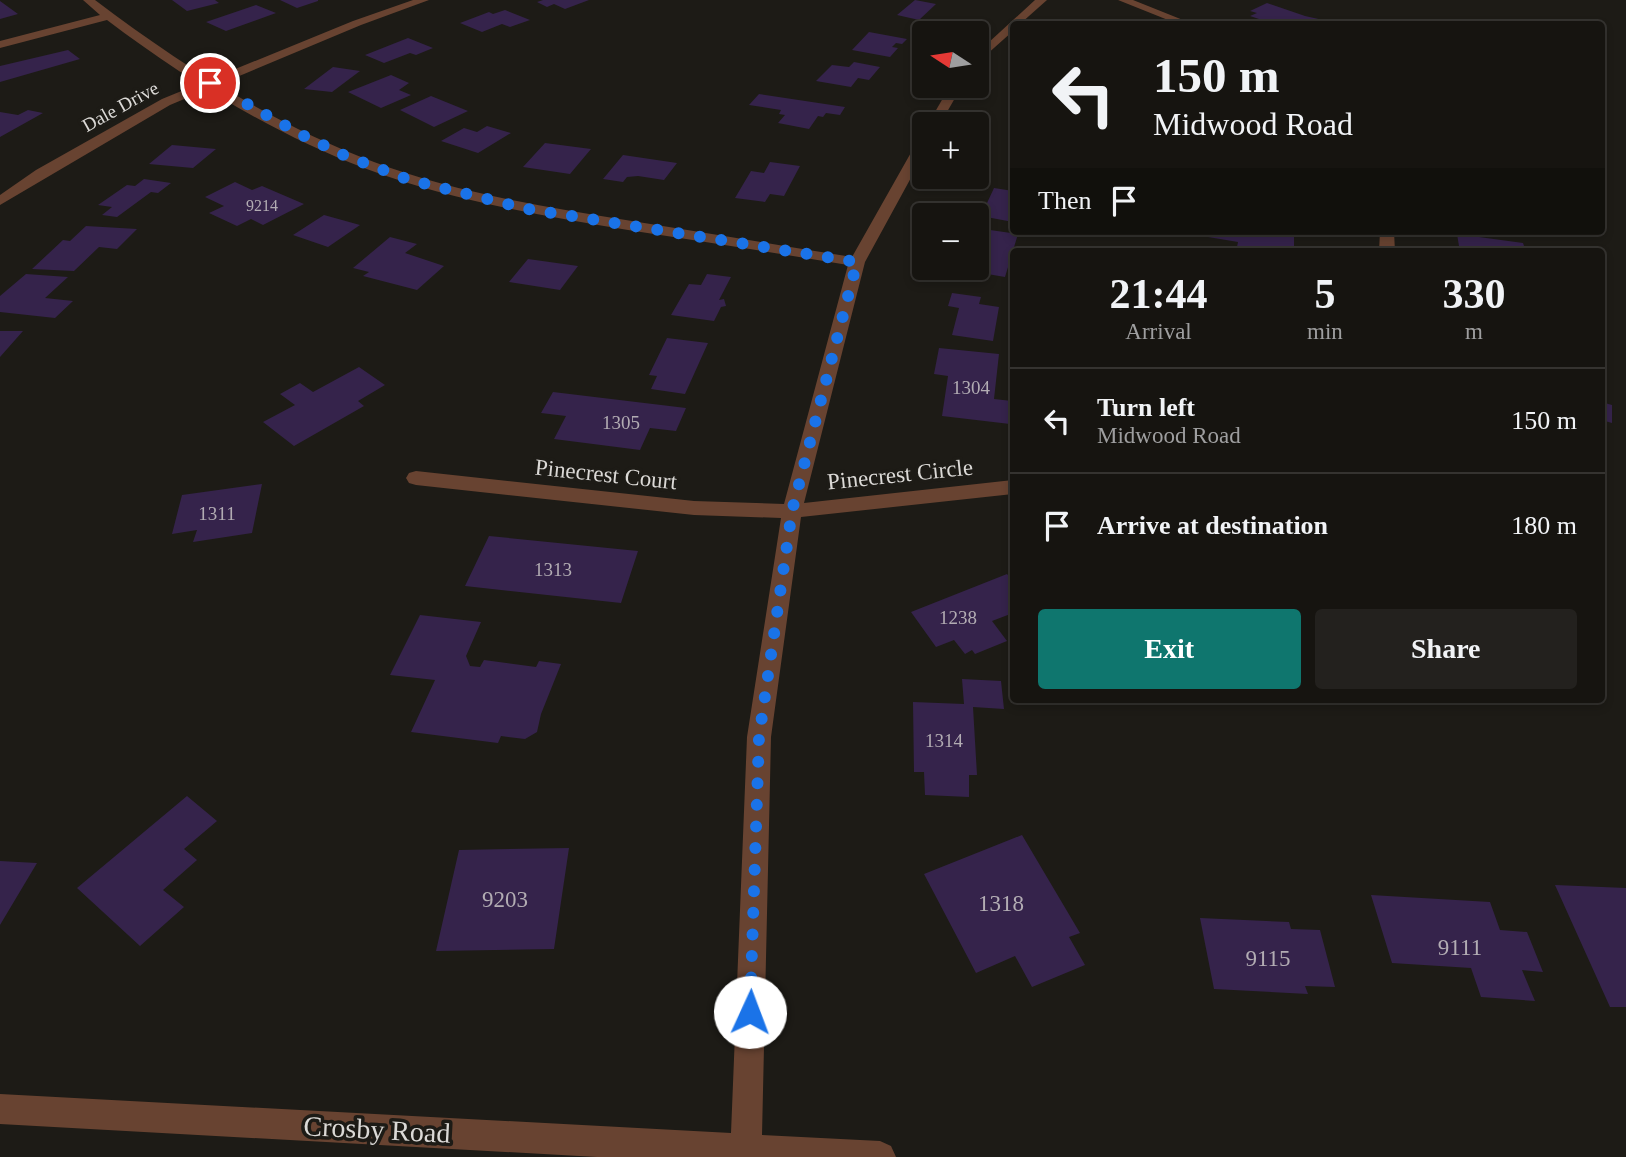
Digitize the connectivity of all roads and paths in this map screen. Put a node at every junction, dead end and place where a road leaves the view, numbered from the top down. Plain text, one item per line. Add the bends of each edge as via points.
1 (88, 0) edge
2 (424, 0) edge
3 (1042, 0) edge
4 (1123, 0) edge
5 (108, 16) junction
6 (1018, 21) edge
7 (1179, 21) edge
8 (1010, 29) edge
9 (0, 45) edge
10 (989, 49) edge
11 (210, 83) junction
12 (912, 163) edge
13 (0, 201) edge
14 (857, 262) junction
15 (416, 478) dead end
16 (1010, 487) edge
17 (792, 511) junction
18 (0, 1109) edge
19 (746, 1153) edge
20 (880, 1157) edge

1 - 5 street
2 - 11 street, Dale Drive
3 - 6 street
4 - 7 street
5 - 9 street
5 - 11 street
8 - 10 street
11 - 13 street, Dale Drive via 116,129
11 - 14 street via 312,140 410,180 528,209
12 - 14 street
14 - 17 street
15 - 17 street, Pinecrest Court via 694,508
16 - 17 street, Pinecrest Circle
17 - 19 street via 759,737
18 - 19 street, Crosby Road
19 - 20 street, Crosby Road

